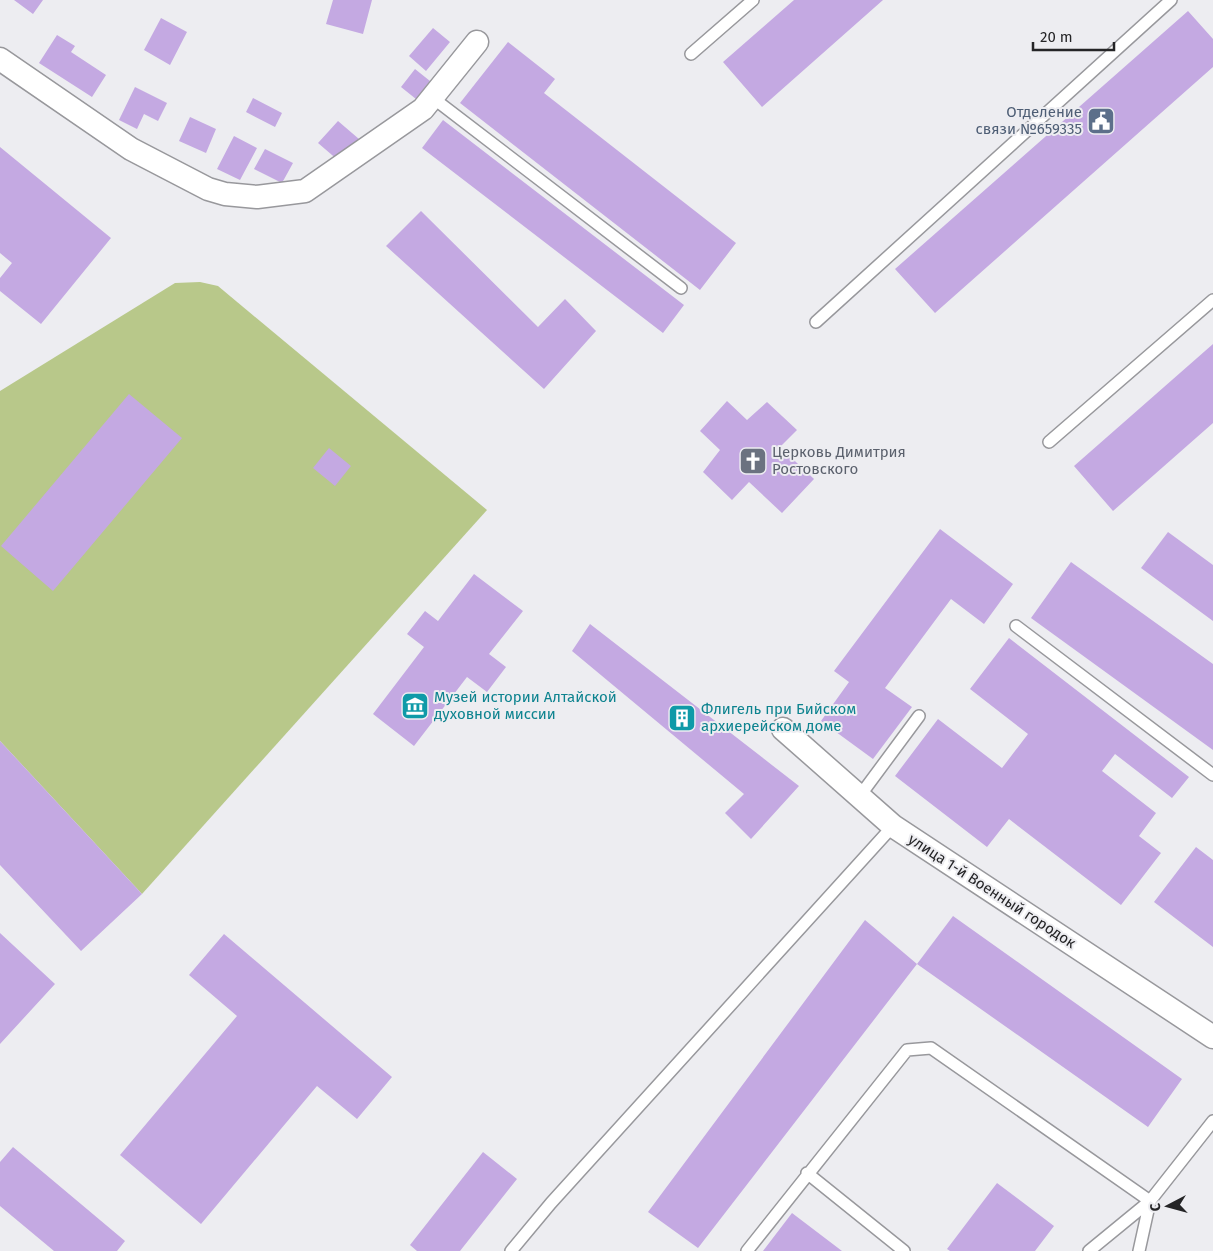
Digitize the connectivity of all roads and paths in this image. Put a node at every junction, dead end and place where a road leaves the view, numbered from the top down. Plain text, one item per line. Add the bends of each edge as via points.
1 (753, 0) edge
2 (1171, 0) edge
3 (477, 42) dead end
4 (691, 54) dead end
5 (0, 60) edge
6 (432, 98) junction
7 (681, 288) dead end
8 (1213, 300) edge
9 (816, 322) dead end
10 (1049, 442) dead end
11 (1016, 626) dead end
12 (919, 716) dead end
13 (783, 729) dead end
14 (1213, 775) edge
15 (859, 797) junction
16 (893, 826) junction
17 (1212, 1033) edge
18 (1213, 1121) edge
19 (808, 1173) junction
20 (1150, 1201) junction
21 (510, 1251) edge
22 (747, 1251) edge
23 (904, 1251) edge
24 (1089, 1251) edge
25 (1139, 1251) edge

1 - 4 lane
2 - 9 lane
3 - 6 street
5 - 6 street via 131,149 208,189 257,197 305,191 423,109
6 - 7 lane
8 - 10 lane
11 - 14 lane
12 - 15 lane
13 - 15 street, улица 1-й Военный городок
15 - 16 street, улица 1-й Военный городок
16 - 17 street, улица 1-й Военный городок
16 - 21 lane
18 - 20 lane
19 - 20 lane via 907,1050 932,1048
19 - 22 lane
19 - 23 lane
20 - 24 lane
20 - 25 lane

